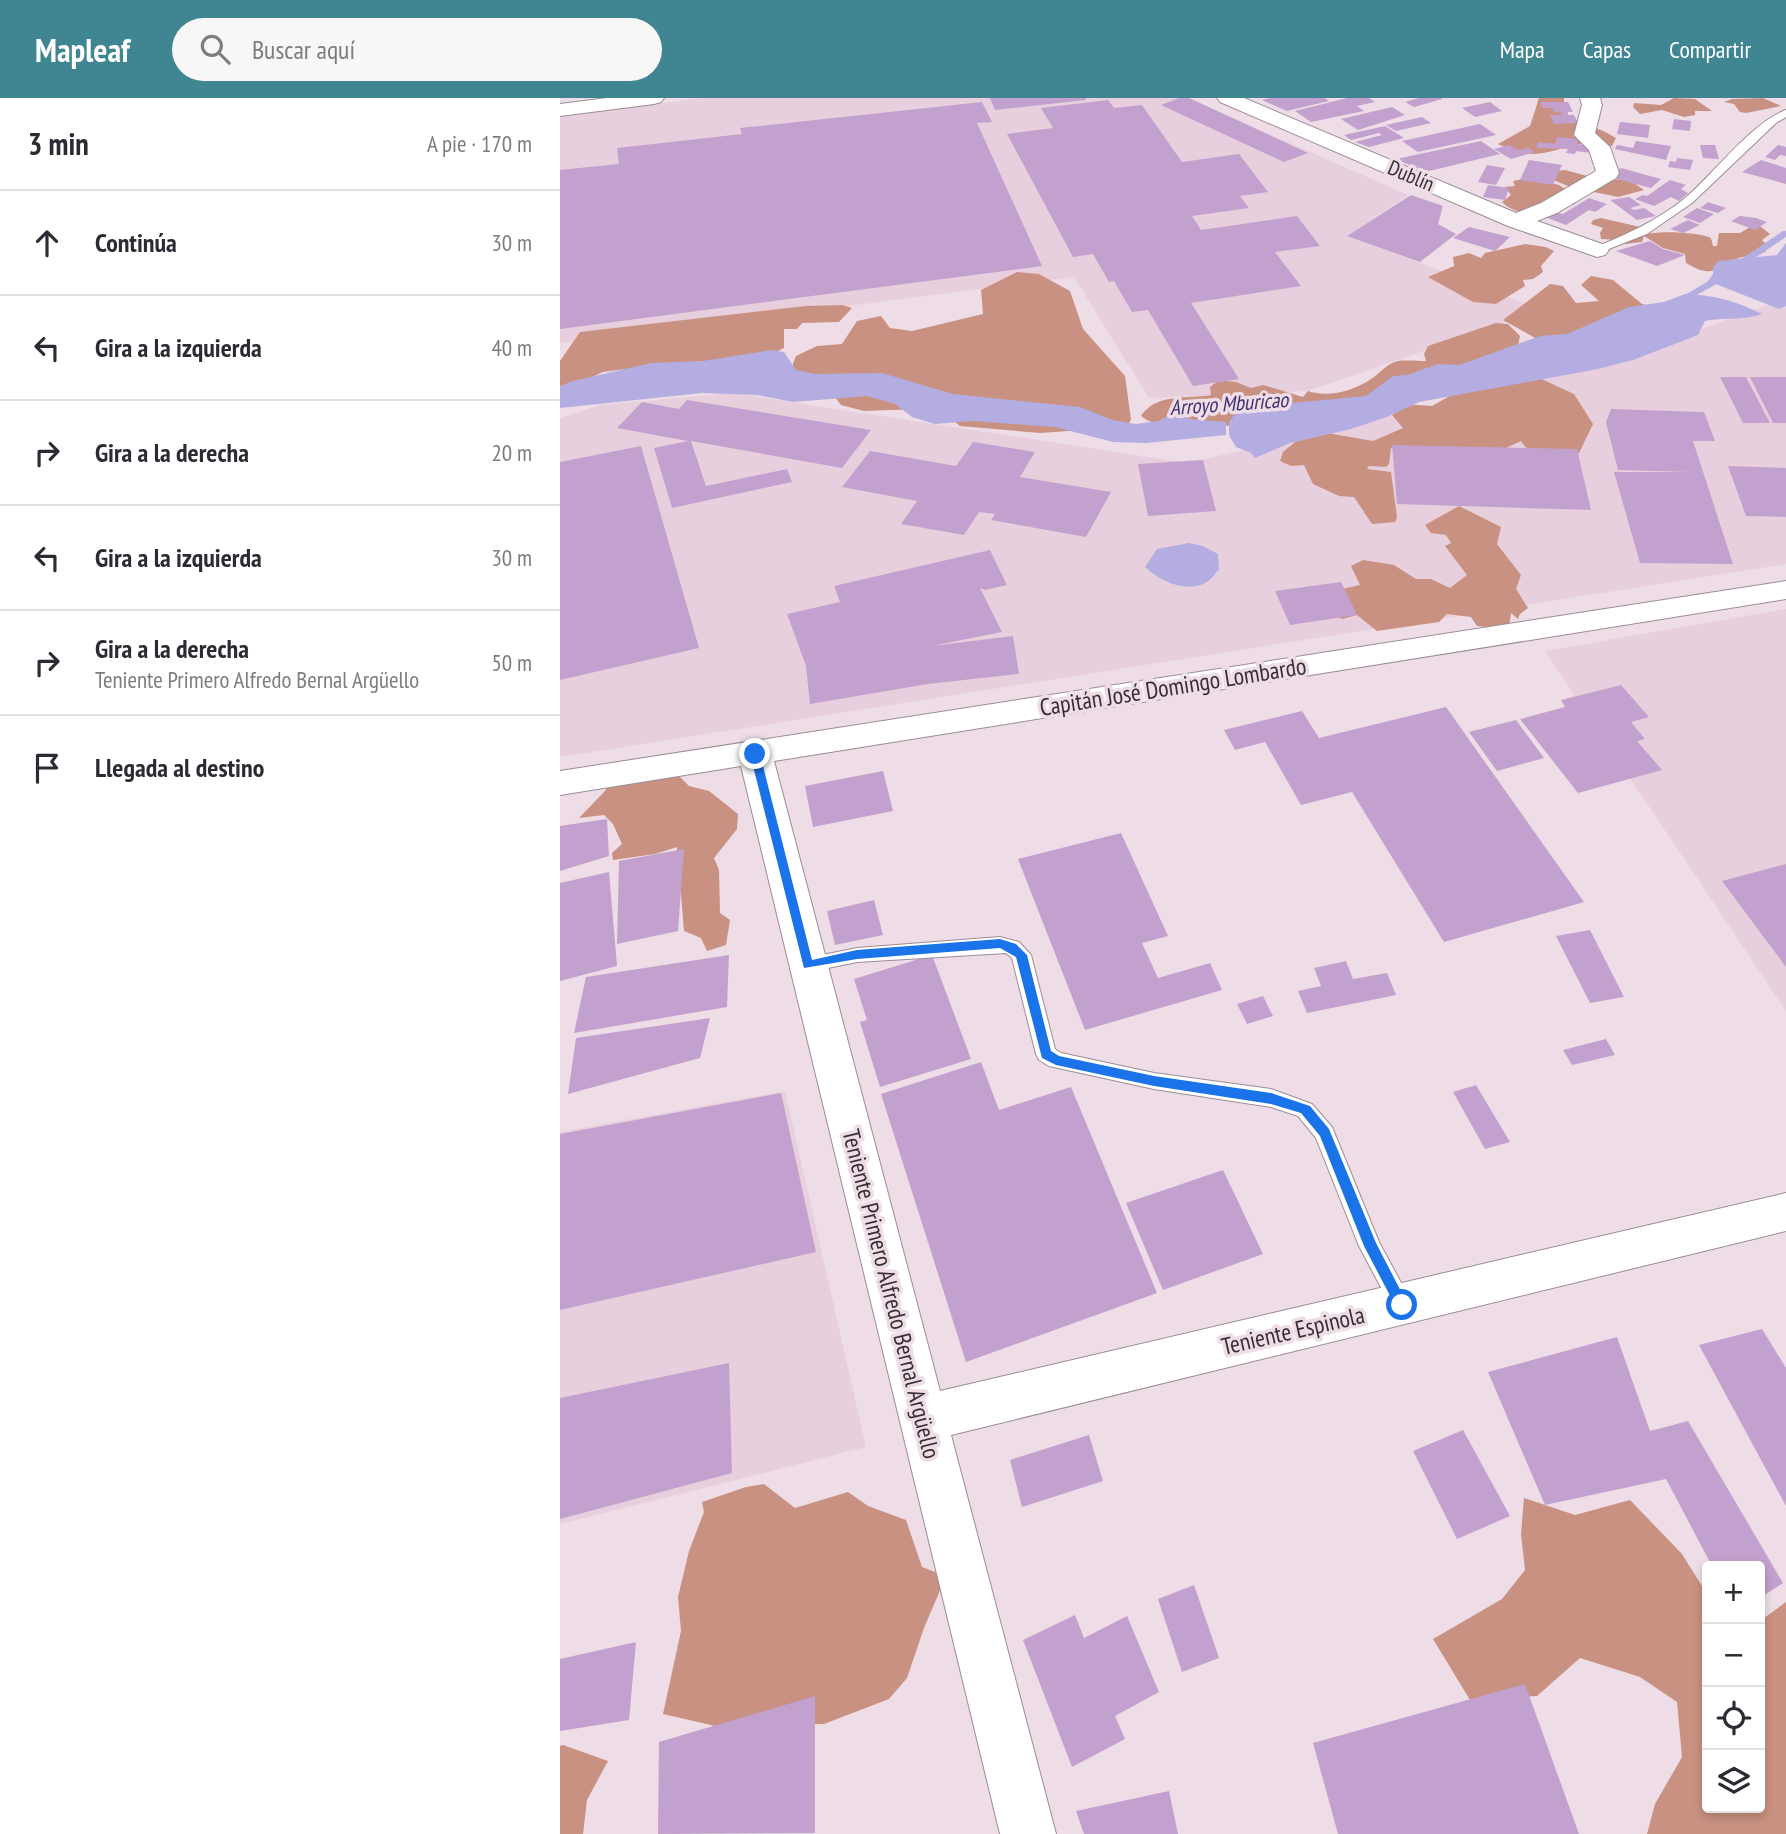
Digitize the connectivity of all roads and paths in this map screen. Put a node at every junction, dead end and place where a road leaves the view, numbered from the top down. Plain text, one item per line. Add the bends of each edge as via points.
1 (654, 98) edge
2 (1227, 98) edge
3 (1590, 98) edge
4 (560, 110) edge
5 (1786, 113) edge
6 (1516, 221) junction
7 (1597, 250) joint
8 (1786, 590) edge
9 (755, 754) junction
10 (560, 783) edge
11 (808, 965) junction
12 (1786, 1212) edge
13 (1402, 1305) junction
14 (922, 1419) junction
15 (1028, 1834) edge

1 - 4 street
2 - 6 street, Dublín
3 - 6 street via 1584,135 1599,147 1608,173 1549,208
5 - 7 lane via 1688,201 1643,232
6 - 7 street, Dublín
8 - 9 street, Capitán José Domingo Lombardo
9 - 10 street, Capitán José Domingo Lombardo
9 - 11 street, Teniente Primero Alfredo Bernal Argüello
11 - 13 lane via 857,955 1000,944 1012,947 1021,955 1046,1054 1056,1060 1154,1081 1271,1098 1305,1110 1325,1133 1370,1246
11 - 14 street, Teniente Primero Alfredo Bernal Argüello
12 - 13 street, Teniente Espinola
13 - 14 street, Teniente Espinola
14 - 15 street, Teniente Primero Alfredo Bernal Argüello

